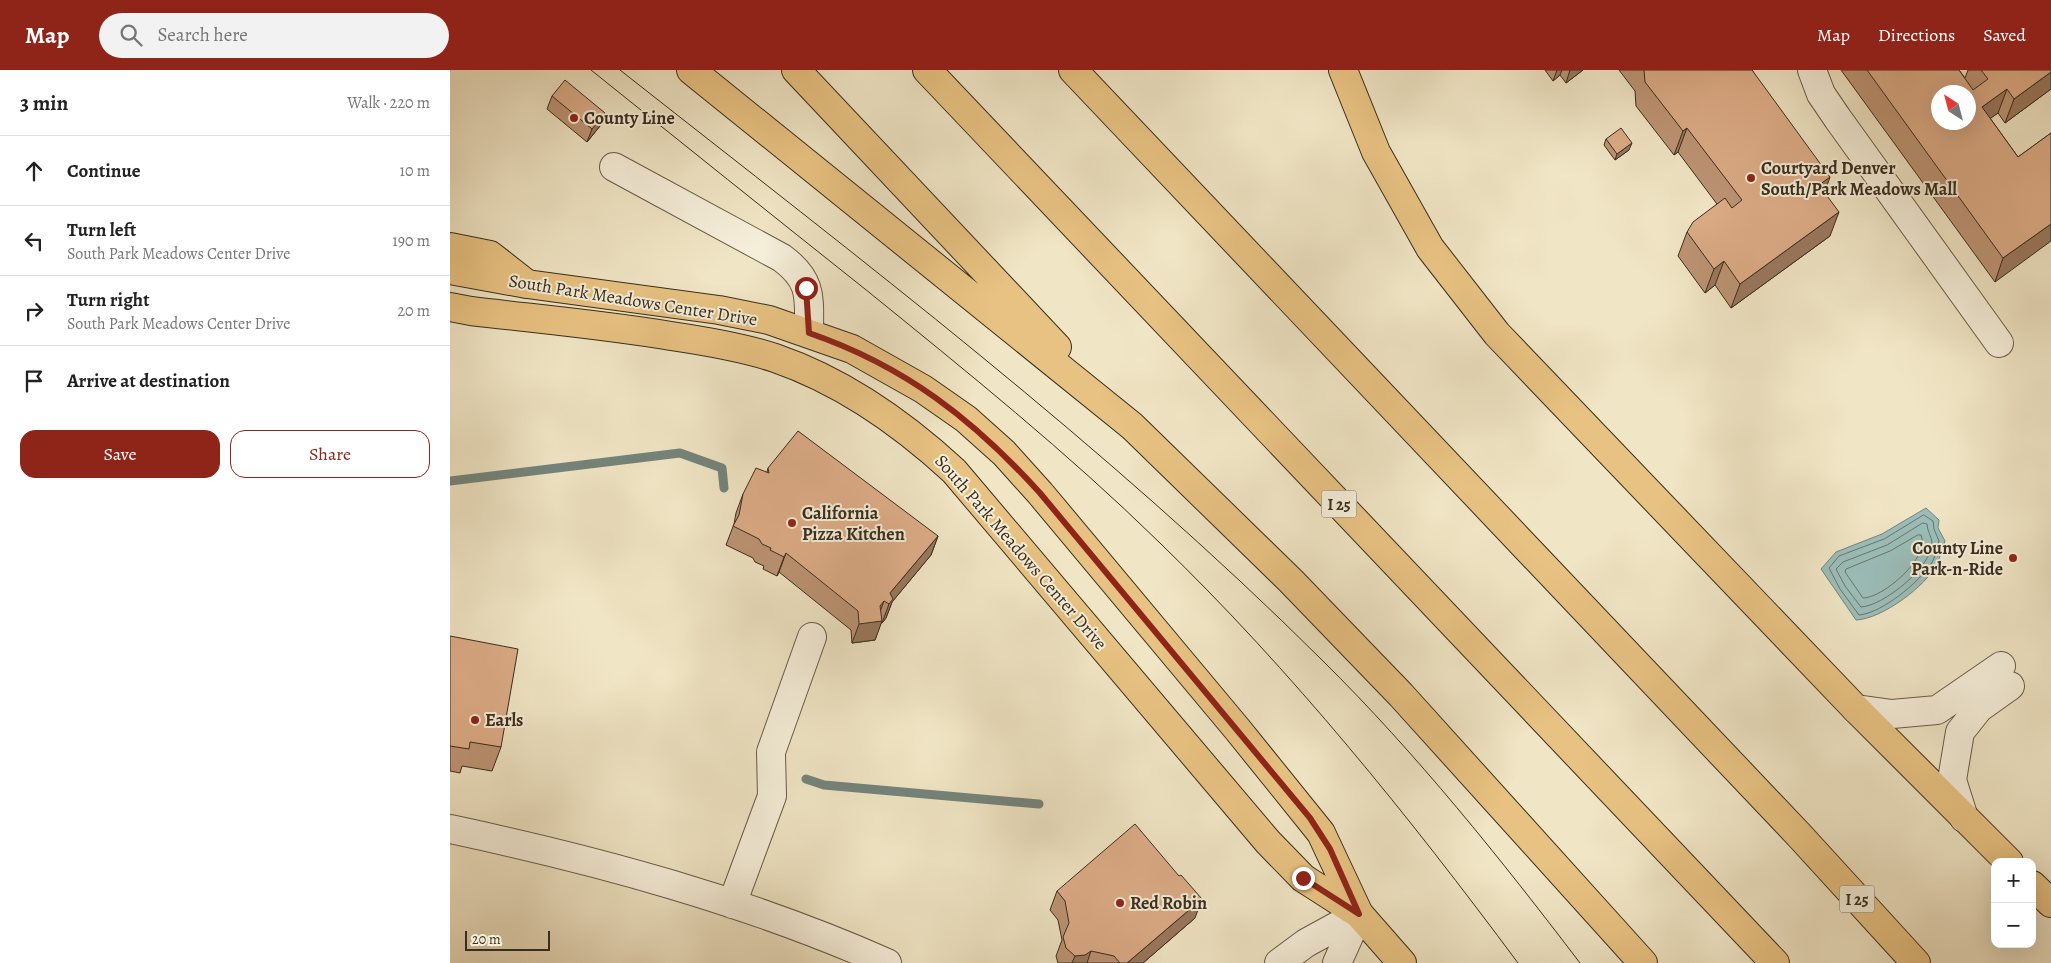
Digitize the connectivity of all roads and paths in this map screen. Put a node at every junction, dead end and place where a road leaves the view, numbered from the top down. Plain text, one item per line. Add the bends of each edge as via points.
1 (691, 70) edge
2 (796, 70) edge
3 (927, 70) edge
4 (1073, 70) edge
5 (1343, 70) edge
6 (1812, 70) edge
7 (614, 168) dead end
8 (450, 247) edge
9 (450, 270) edge
10 (527, 284) junction
11 (450, 307) edge
12 (809, 333) junction
13 (1999, 343) dead end
14 (1132, 426) junction
15 (812, 637) dead end
16 (1856, 709) junction
17 (1964, 818) junction
18 (450, 829) edge
19 (1799, 835) junction
20 (2005, 858) edge
21 (2036, 889) edge
22 (2051, 903) edge
23 (732, 904) junction
24 (1359, 914) junction
25 (1750, 938) junction
26 (887, 963) edge
27 (1279, 963) edge
28 (1338, 963) edge
29 (1402, 963) edge
30 (1643, 963) edge
31 (1766, 963) edge
32 (1775, 963) edge
33 (1916, 963) edge
34 (1933, 963) edge

1 - 14 main road
2 - 14 main road
3 - 25 main road, I 25
4 - 19 main road, I 25
5 - 16 main road via 1376,152 1430,248 1497,334
6 - 13 street via 1821,94 1838,119
7 - 12 street via 795,268 806,288
8 - 10 main road via 490,256
9 - 10 main road, South Park Meadows Center Drive
10 - 12 main road, South Park Meadows Center Drive via 718,310 769,320
11 - 24 main road, South Park Meadows Center Drive via 636,330 753,352 808,371 858,398 919,438 954,471 1268,842 1303,878
12 - 24 main road, South Park Meadows Center Drive via 870,358 923,389 1004,453 1310,818 1330,849
14 - 30 main road via 1291,581 1401,695
15 - 23 street via 770,752 772,796
16 - 17 main road
16 - 17 street via 1892,714 1937,710 2006,676 1960,732 1952,780
17 - 20 main road
18 - 23 street via 590,860
19 - 33 main road, I 25
19 - 34 main road
21 - 22 main road
23 - 26 street via 836,940
24 - 27 street via 1306,943
24 - 28 street
24 - 29 main road, South Park Meadows Center Drive
25 - 31 main road
25 - 32 main road, I 25

